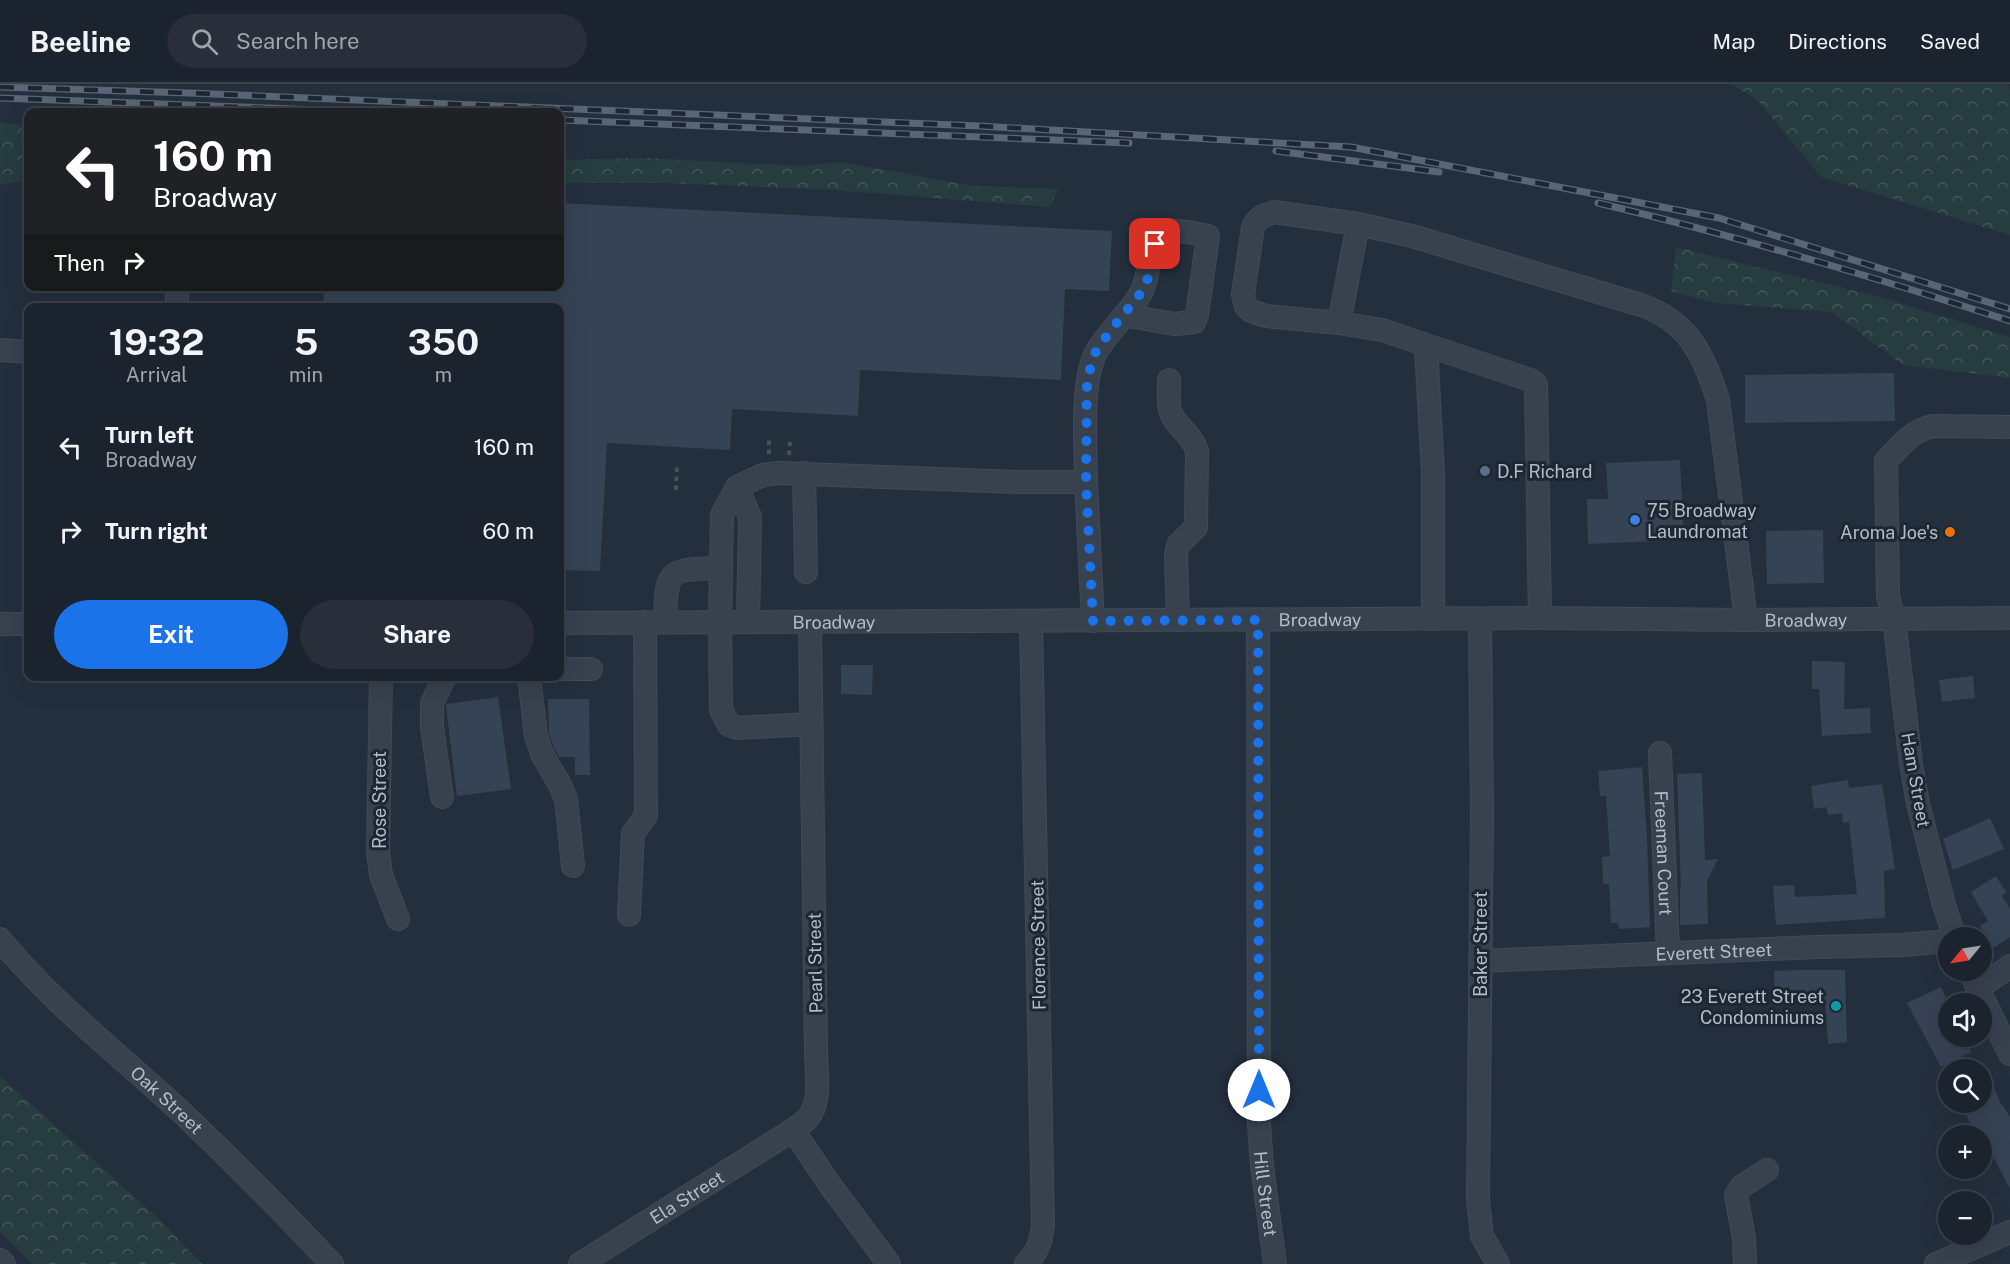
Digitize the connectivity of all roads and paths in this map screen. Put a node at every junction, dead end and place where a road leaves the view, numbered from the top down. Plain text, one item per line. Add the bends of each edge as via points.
1 (1358, 224) junction
2 (1124, 315) junction
3 (1340, 323) junction
4 (1426, 346) junction
5 (0, 350) edge
6 (24, 352) edge
7 (1169, 380) dead end
8 (2010, 427) edge
9 (677, 463) dead end
10 (804, 473) junction
11 (1086, 482) junction
12 (737, 487) junction
13 (676, 490) dead end
14 (721, 568) junction
15 (806, 572) dead end
16 (1540, 618) junction
17 (2010, 618) edge
18 (1434, 619) junction
19 (1480, 619) junction
20 (1894, 619) junction
21 (1178, 620) junction
22 (1258, 620) junction
23 (1746, 620) junction
24 (1093, 621) junction
25 (655, 622) junction
26 (720, 622) junction
27 (748, 622) junction
28 (810, 622) junction
29 (1031, 622) junction
30 (564, 623) edge
31 (0, 624) edge
32 (24, 624) edge
33 (564, 669) edge
34 (591, 669) dead end
35 (381, 681) edge
36 (443, 681) edge
37 (530, 681) edge
38 (811, 724) junction
39 (1660, 753) dead end
40 (442, 797) dead end
41 (573, 866) dead end
42 (629, 915) dead end
43 (398, 919) dead end
44 (1951, 927) edge
45 (0, 939) edge
46 (1938, 941) edge
47 (1668, 953) junction
48 (1480, 961) junction
49 (2010, 966) edge
50 (1992, 973) edge
51 (1974, 981) edge
52 (2010, 1054) edge
53 (793, 1130) junction
54 (1767, 1170) dead end
55 (2010, 1232) edge
56 (0, 1260) edge
57 (4, 1264) edge
58 (332, 1264) edge
59 (580, 1264) edge
60 (889, 1264) edge
61 (1026, 1264) edge
62 (1275, 1264) edge
63 (1498, 1264) edge
64 (1745, 1264) edge
65 (1936, 1264) edge

1 - 3 street
1 - 3 street via 1274,212 1261,217 1253,227 1243,294 1246,307 1266,316
1 - 23 street via 1412,236 1658,310 1674,321 1699,353 1718,400
2 - 2 street via 1148,278 1160,236 1176,231 1208,236 1194,322 1174,324
2 - 11 street via 1096,351 1087,379
3 - 4 street via 1382,330
4 - 16 street via 1536,384
4 - 18 street via 1433,473
5 - 6 street
7 - 21 street via 1170,410 1197,451 1196,527 1178,545 1176,555
8 - 20 street, Ham Street via 1923,428 1912,433 1886,461 1888,596
9 - 13 path
10 - 11 street
10 - 12 street via 763,475
10 - 15 street
11 - 24 street
12 - 14 street via 722,514
12 - 27 street via 750,517
14 - 25 street via 674,574
14 - 26 street
16 - 19 street, Broadway
16 - 23 street, Broadway
17 - 20 street, Broadway
18 - 19 street, Broadway
18 - 22 street, Broadway
19 - 48 street, Baker Street
20 - 23 street, Broadway
20 - 44 street, Ham Street via 1918,804
21 - 22 street, Broadway
21 - 24 street, Broadway
22 - 62 street, Hill Street via 1259,1124
24 - 29 street, Broadway
25 - 26 street, Broadway
25 - 30 street, Broadway
25 - 42 street via 646,816 633,833
26 - 27 street, Broadway
26 - 38 street via 722,710 729,725 738,728
27 - 28 street, Broadway
28 - 29 street, Broadway
28 - 38 street, Pearl Street
29 - 61 street, Florence Street via 1043,1225 1040,1243
31 - 32 street
33 - 34 street
35 - 43 street, Rose Street via 378,851 381,875
36 - 40 street via 432,703
37 - 41 street via 536,736 566,799
38 - 53 street, Pearl Street via 816,1100 807,1120
39 - 47 street, Freeman Court
45 - 58 street, Oak Street via 58,1003 182,1113
46 - 47 street, Everett Street
47 - 48 street, Everett Street
48 - 63 street, Baker Street via 1479,1219 1482,1236
49 - 50 street
51 - 52 street
53 - 59 street, Ela Street
53 - 60 street
54 - 64 street via 1741,1187 1736,1195
55 - 65 street
56 - 57 street

